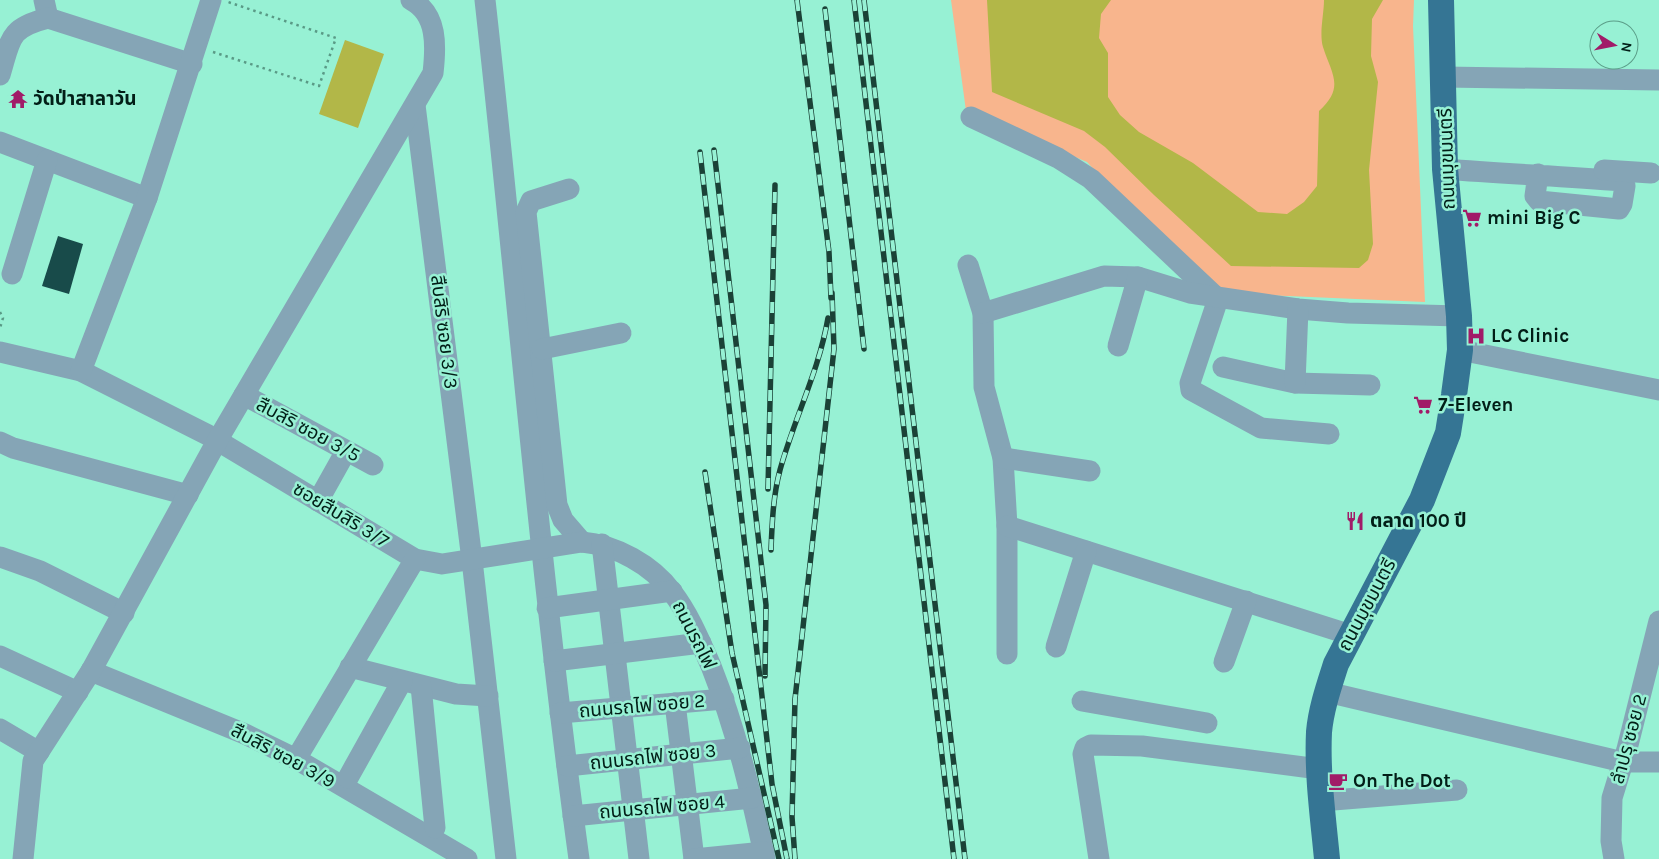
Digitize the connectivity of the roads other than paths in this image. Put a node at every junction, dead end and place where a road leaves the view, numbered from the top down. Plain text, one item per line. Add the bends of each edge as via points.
1 (211, 0) edge
2 (485, 0) edge
3 (1441, 0) edge
4 (417, 2) edge
5 (46, 9) edge
6 (5, 38) edge
7 (195, 55) junction
8 (0, 75) edge
9 (1444, 77) junction
10 (1659, 80) edge
11 (415, 105) junction
12 (971, 117) dead end
13 (0, 142) edge
14 (47, 160) junction
15 (1445, 164) junction
16 (1538, 174) dead end
17 (1651, 174) dead end
18 (569, 189) dead end
19 (147, 198) junction
20 (968, 265) dead end
21 (12, 274) dead end
22 (1138, 277) junction
23 (1218, 299) junction
24 (1298, 309) junction
25 (983, 313) junction
26 (1459, 316) junction
27 (621, 333) dead end
28 (1118, 346) dead end
29 (542, 349) junction
30 (1460, 350) junction
31 (0, 352) edge
32 (1223, 366) dead end
33 (81, 371) junction
34 (1295, 383) junction
35 (1370, 385) dead end
36 (1659, 390) edge
37 (244, 396) junction
38 (1328, 434) dead end
39 (218, 441) junction
40 (0, 442) edge
41 (346, 450) junction
42 (1003, 458) junction
43 (373, 465) dead end
44 (1090, 471) dead end
45 (188, 495) junction
46 (318, 501) junction
47 (1007, 526) junction
48 (592, 543) junction
49 (542, 548) junction
50 (1086, 551) junction
51 (0, 557) edge
52 (415, 558) junction
53 (472, 560) junction
54 (672, 591) junction
55 (608, 599) junction
56 (1246, 601) junction
57 (547, 608) junction
58 (124, 613) junction
59 (1659, 621) edge
60 (1350, 635) junction
61 (702, 643) junction
62 (1056, 647) dead end
63 (615, 654) junction
64 (1008, 654) dead end
65 (0, 656) edge
66 (554, 661) junction
67 (1224, 662) dead end
68 (350, 667) junction
69 (90, 671) junction
70 (412, 683) junction
71 (78, 692) junction
72 (1327, 692) junction
73 (488, 696) junction
74 (724, 699) junction
75 (1082, 701) dead end
76 (675, 703) junction
77 (621, 708) junction
78 (1137, 711) junction
79 (560, 713) junction
80 (1207, 723) dead end
81 (0, 729) edge
82 (1142, 746) junction
83 (740, 748) junction
84 (1659, 750) edge
85 (39, 752) junction
86 (681, 754) junction
87 (1625, 755) junction
88 (296, 759) junction
89 (627, 760) junction
90 (1659, 762) edge
91 (567, 766) junction
92 (1319, 769) junction
93 (348, 778) dead end
94 (1457, 790) dead end
95 (752, 798) junction
96 (1321, 801) junction
97 (687, 804) junction
98 (633, 809) junction
99 (573, 816) junction
100 (435, 828) dead end
101 (764, 856) edge
102 (23, 859) edge
103 (467, 859) edge
104 (506, 859) edge
105 (579, 859) edge
106 (638, 859) edge
107 (694, 859) edge
108 (1099, 859) edge
109 (1327, 859) edge
110 (1614, 859) edge

1 - 7 street
2 - 49 street
3 - 9 main road, ถนนมุขมนตรี
4 - 11 street via 432,25 436,49 432,73
5 - 6 street via 32,22
5 - 7 street
6 - 8 street
7 - 19 street
9 - 10 street
9 - 15 main road, ถนนมุขมนตรี
11 - 37 street
11 - 53 street, สืบสิริ ซอย 3/3
12 - 23 street via 1058,158 1091,180
13 - 14 street
14 - 19 street
14 - 21 street
15 - 16 street via 1522,175
15 - 17 street
15 - 26 main road, ถนนมุขมนตรี
18 - 29 street via 531,201 526,212
19 - 33 street
20 - 25 street
22 - 23 street via 1190,294
22 - 25 street via 1104,276
22 - 28 street
23 - 24 street
23 - 38 street via 1190,390 1261,428
24 - 26 street
24 - 34 street
25 - 42 street via 984,387
26 - 30 main road, ถนนมุขมนตรี
27 - 29 street
29 - 48 street via 557,505 563,520
30 - 36 street
30 - 60 main road, ถนนมุขมนตรี via 1448,432 1436,468
31 - 33 street, ซอยสืบสิริ 3/7
32 - 34 street
33 - 39 street, ซอยสืบสิริ 3/7
34 - 35 street
37 - 39 street
37 - 41 street, สืบสิริ ซอย 3/5
39 - 45 street
39 - 46 street, ซอยสืบสิริ 3/7
40 - 45 street
41 - 43 street, สืบสิริ ซอย 3/5
41 - 46 street
42 - 44 street
42 - 47 street
45 - 58 street
46 - 52 street, ซอยสืบสิริ 3/7
47 - 50 street
47 - 64 street
48 - 49 street
48 - 54 street, ถนนรถไฟ via 630,556
48 - 55 street
49 - 53 street
49 - 57 street
50 - 56 street
50 - 62 street
51 - 58 street via 40,570
52 - 53 street, ซอยสืบสิริ 3/7 via 442,564
52 - 68 street
53 - 73 street
54 - 55 street
54 - 61 street, ถนนรถไฟ
55 - 57 street
55 - 63 street
56 - 60 street
56 - 67 street
57 - 66 street
58 - 69 street
59 - 87 street, ลำปรุ ซอย 2
60 - 72 main road, ถนนมุขมนตรี
61 - 63 street
61 - 74 street, ถนนรถไฟ
63 - 66 street
63 - 77 street
65 - 71 street
66 - 79 street
68 - 70 street
68 - 88 street
69 - 71 street
69 - 88 street, สืบสิริ ซอย 3/9 via 245,734
70 - 73 street via 456,694
70 - 93 street
70 - 100 street
71 - 85 street
72 - 87 street
72 - 92 main road, ถนนมุขมนตรี via 1319,730
73 - 104 street
74 - 76 street, ถนนรถไฟ ซอย 2
74 - 83 street, ถนนรถไฟ
75 - 78 street
76 - 77 street, ถนนรถไฟ ซอย 2
76 - 86 street
77 - 79 street, ถนนรถไฟ ซอย 2
77 - 89 street
78 - 80 street
78 - 82 street
79 - 91 street
81 - 85 street
82 - 92 street
82 - 108 street via 1090,745 1085,748 1083,754
83 - 86 street, ถนนรถไฟ ซอย 3
83 - 95 street, ถนนรถไฟ
84 - 87 street
85 - 102 street via 33,761
86 - 89 street, ถนนรถไฟ ซอย 3
86 - 97 street
87 - 90 street
87 - 110 street, ลำปรุ ซอย 2 via 1612,798
88 - 103 street, สืบสิริ ซอย 3/9
89 - 91 street, ถนนรถไฟ ซอย 3
89 - 98 street
91 - 99 street
92 - 96 main road, ถนนมุขมนตรี
94 - 96 street
95 - 97 street, ถนนรถไฟ ซอย 4
95 - 101 street, ถนนรถไฟ
96 - 109 main road, ถนนมุขมนตรี
97 - 98 street, ถนนรถไฟ ซอย 4
97 - 107 street
98 - 99 street, ถนนรถไฟ ซอย 4
98 - 106 street
99 - 105 street
101 - 107 street

